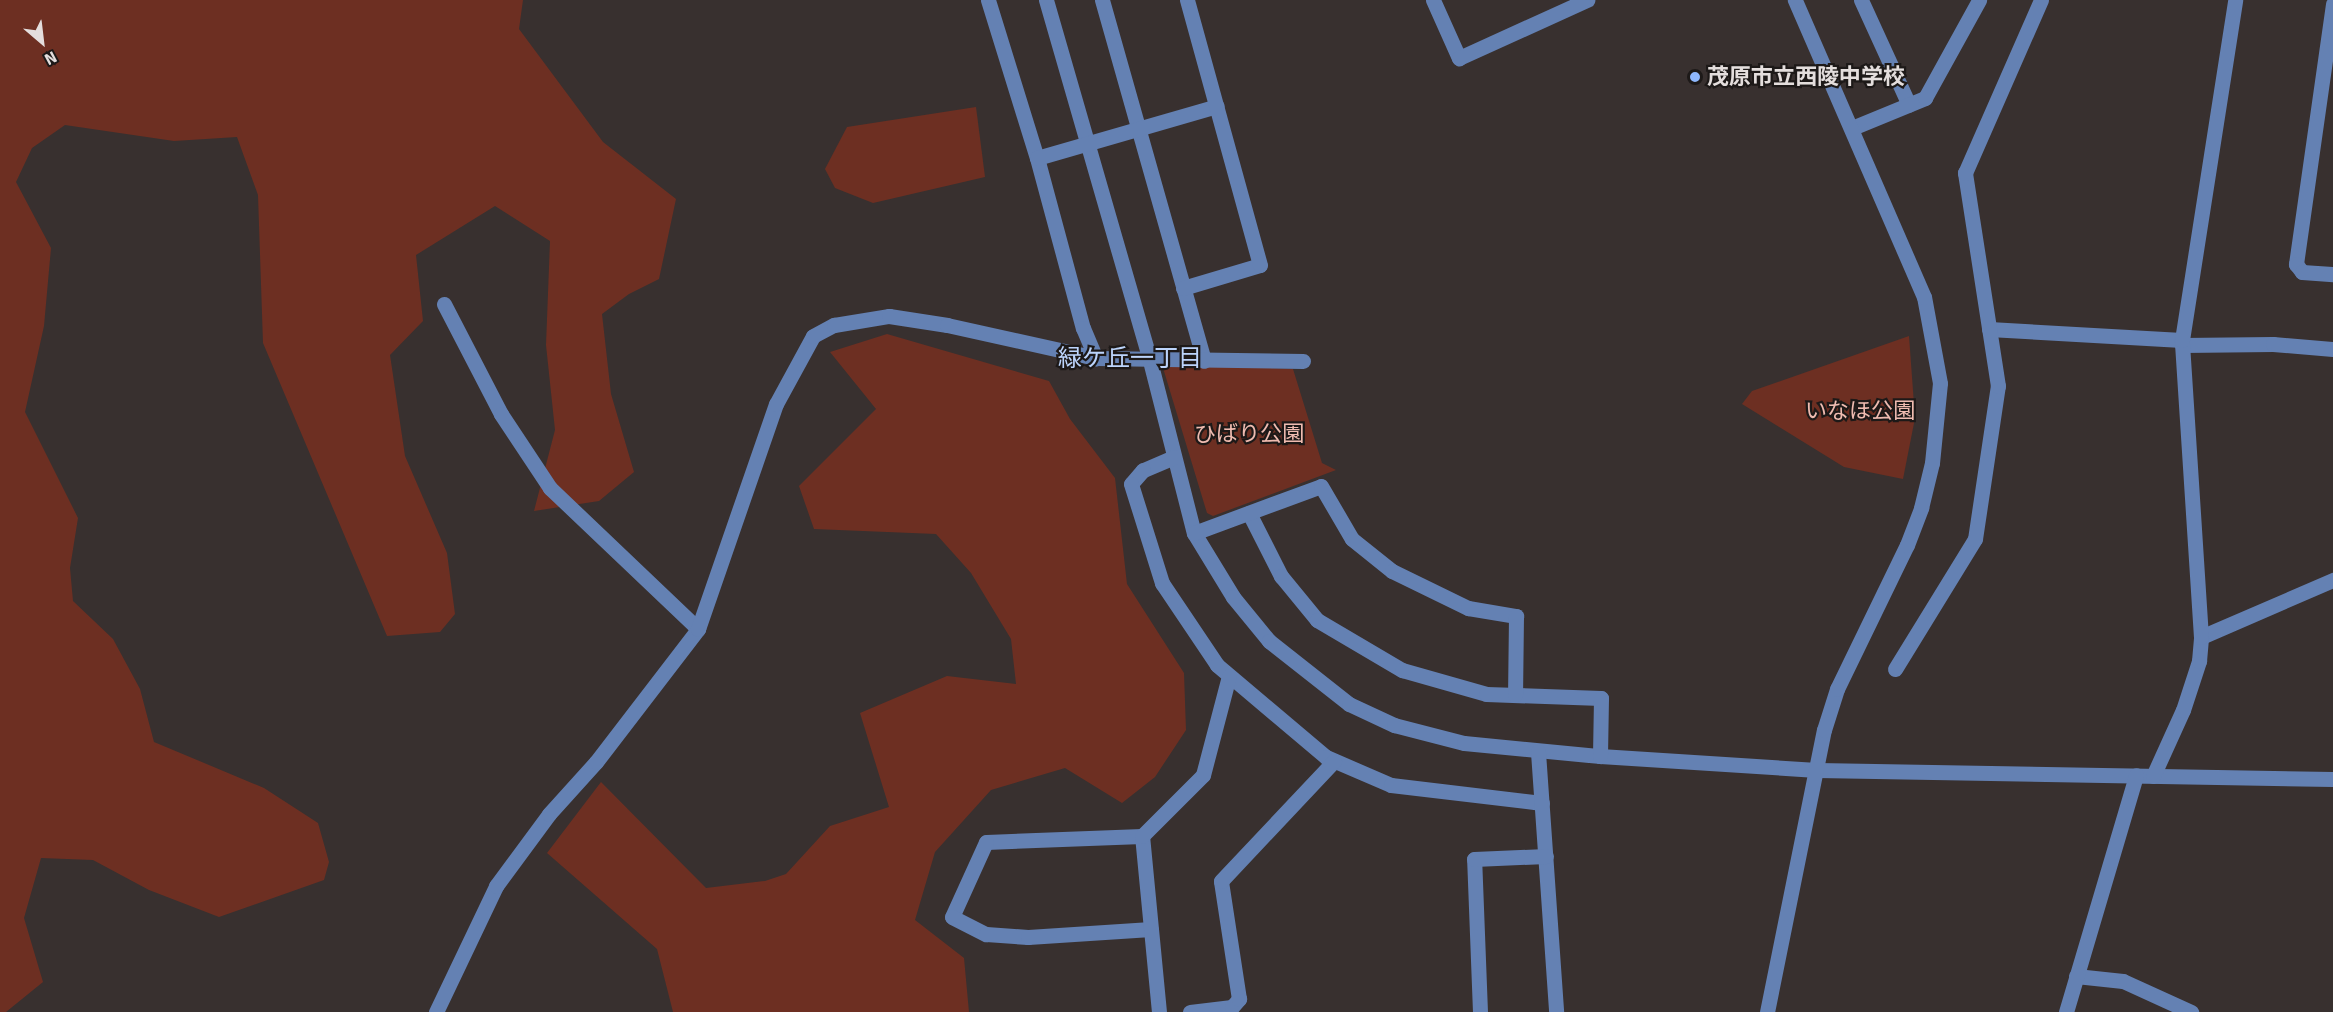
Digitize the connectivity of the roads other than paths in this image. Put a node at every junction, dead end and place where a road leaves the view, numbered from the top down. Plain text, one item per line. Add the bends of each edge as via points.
1 (988, 0) edge
2 (1046, 0) edge
3 (1102, 0) edge
4 (1187, 0) edge
5 (1433, 0) edge
6 (1587, 0) edge
7 (1795, 0) edge
8 (1861, 0) edge
9 (1979, 0) edge
10 (2041, 0) edge
11 (2235, 0) edge
12 (2333, 4) edge
13 (2328, 77) edge
14 (1909, 105) junction
15 (1217, 106) junction
16 (1138, 128) junction
17 (1852, 128) junction
18 (1088, 143) junction
19 (1037, 158) junction
20 (2333, 274) edge
21 (1184, 288) junction
22 (444, 304) dead end
23 (1989, 329) junction
24 (2182, 342) junction
25 (2333, 349) edge
26 (1149, 357) junction
27 (1096, 358) junction
28 (1204, 361) junction
29 (1303, 361) dead end
30 (1174, 457) junction
31 (1249, 513) junction
32 (1194, 533) junction
33 (2333, 580) edge
34 (698, 629) junction
35 (2201, 637) junction
36 (1895, 669) dead end
37 (1229, 676) junction
38 (1515, 695) junction
39 (1538, 752) junction
40 (1600, 756) junction
41 (1334, 761) junction
42 (1817, 770) junction
43 (2136, 775) junction
44 (2153, 776) junction
45 (2333, 779) edge
46 (1542, 803) junction
47 (1142, 836) junction
48 (1546, 856) junction
49 (1151, 929) junction
50 (2076, 976) junction
51 (436, 1012) edge
52 (1160, 1012) edge
53 (1190, 1012) edge
54 (1483, 1012) edge
55 (1556, 1012) edge
56 (1767, 1012) edge
57 (2066, 1012) edge
58 (2191, 1012) edge

1 - 19 street
2 - 18 street
3 - 16 street
4 - 15 street
5 - 6 street via 1459,58
7 - 17 street
8 - 14 street
9 - 14 street via 1925,98
10 - 23 street via 1965,173
11 - 24 street
12 - 13 street
13 - 20 street via 2296,264 2302,272
14 - 17 street
15 - 16 street
15 - 21 street via 1260,265
16 - 18 street
16 - 21 street
17 - 42 street via 1924,297 1937,350 1939,402 1932,463 1921,508 1837,689
18 - 19 street
18 - 26 street
19 - 27 street via 1083,328
21 - 28 street
22 - 34 street via 501,414 550,488
23 - 24 street
23 - 36 street via 1998,386 1975,539
24 - 25 street
24 - 35 street
26 - 27 street
26 - 28 street
26 - 30 street
27 - 34 street via 889,316 820,330 776,404
28 - 29 street
30 - 32 street
30 - 37 street via 1143,470 1131,484 1138,513 1162,583 1217,665
31 - 32 street
31 - 38 street via 1281,576 1317,620 1402,670 1486,694
31 - 38 street via 1321,486 1352,539 1392,571 1468,608 1516,616
32 - 39 street via 1233,597 1269,641 1349,704 1394,725 1464,742
33 - 35 street
34 - 51 street via 496,886
35 - 44 street via 2199,661 2183,710
37 - 41 street via 1281,723
37 - 47 street via 1203,775
38 - 40 street via 1601,698
39 - 40 street
39 - 46 street
40 - 42 street
41 - 46 street via 1391,784
41 - 53 street via 1221,880 1239,999 1232,1007
42 - 43 street
42 - 56 street
43 - 44 street
43 - 50 street
44 - 45 street
46 - 48 street
47 - 49 street
47 - 49 street via 986,842 952,917 986,934 1028,938
48 - 54 street via 1474,859
48 - 55 street
49 - 52 street
50 - 57 street
50 - 58 street via 2123,981

